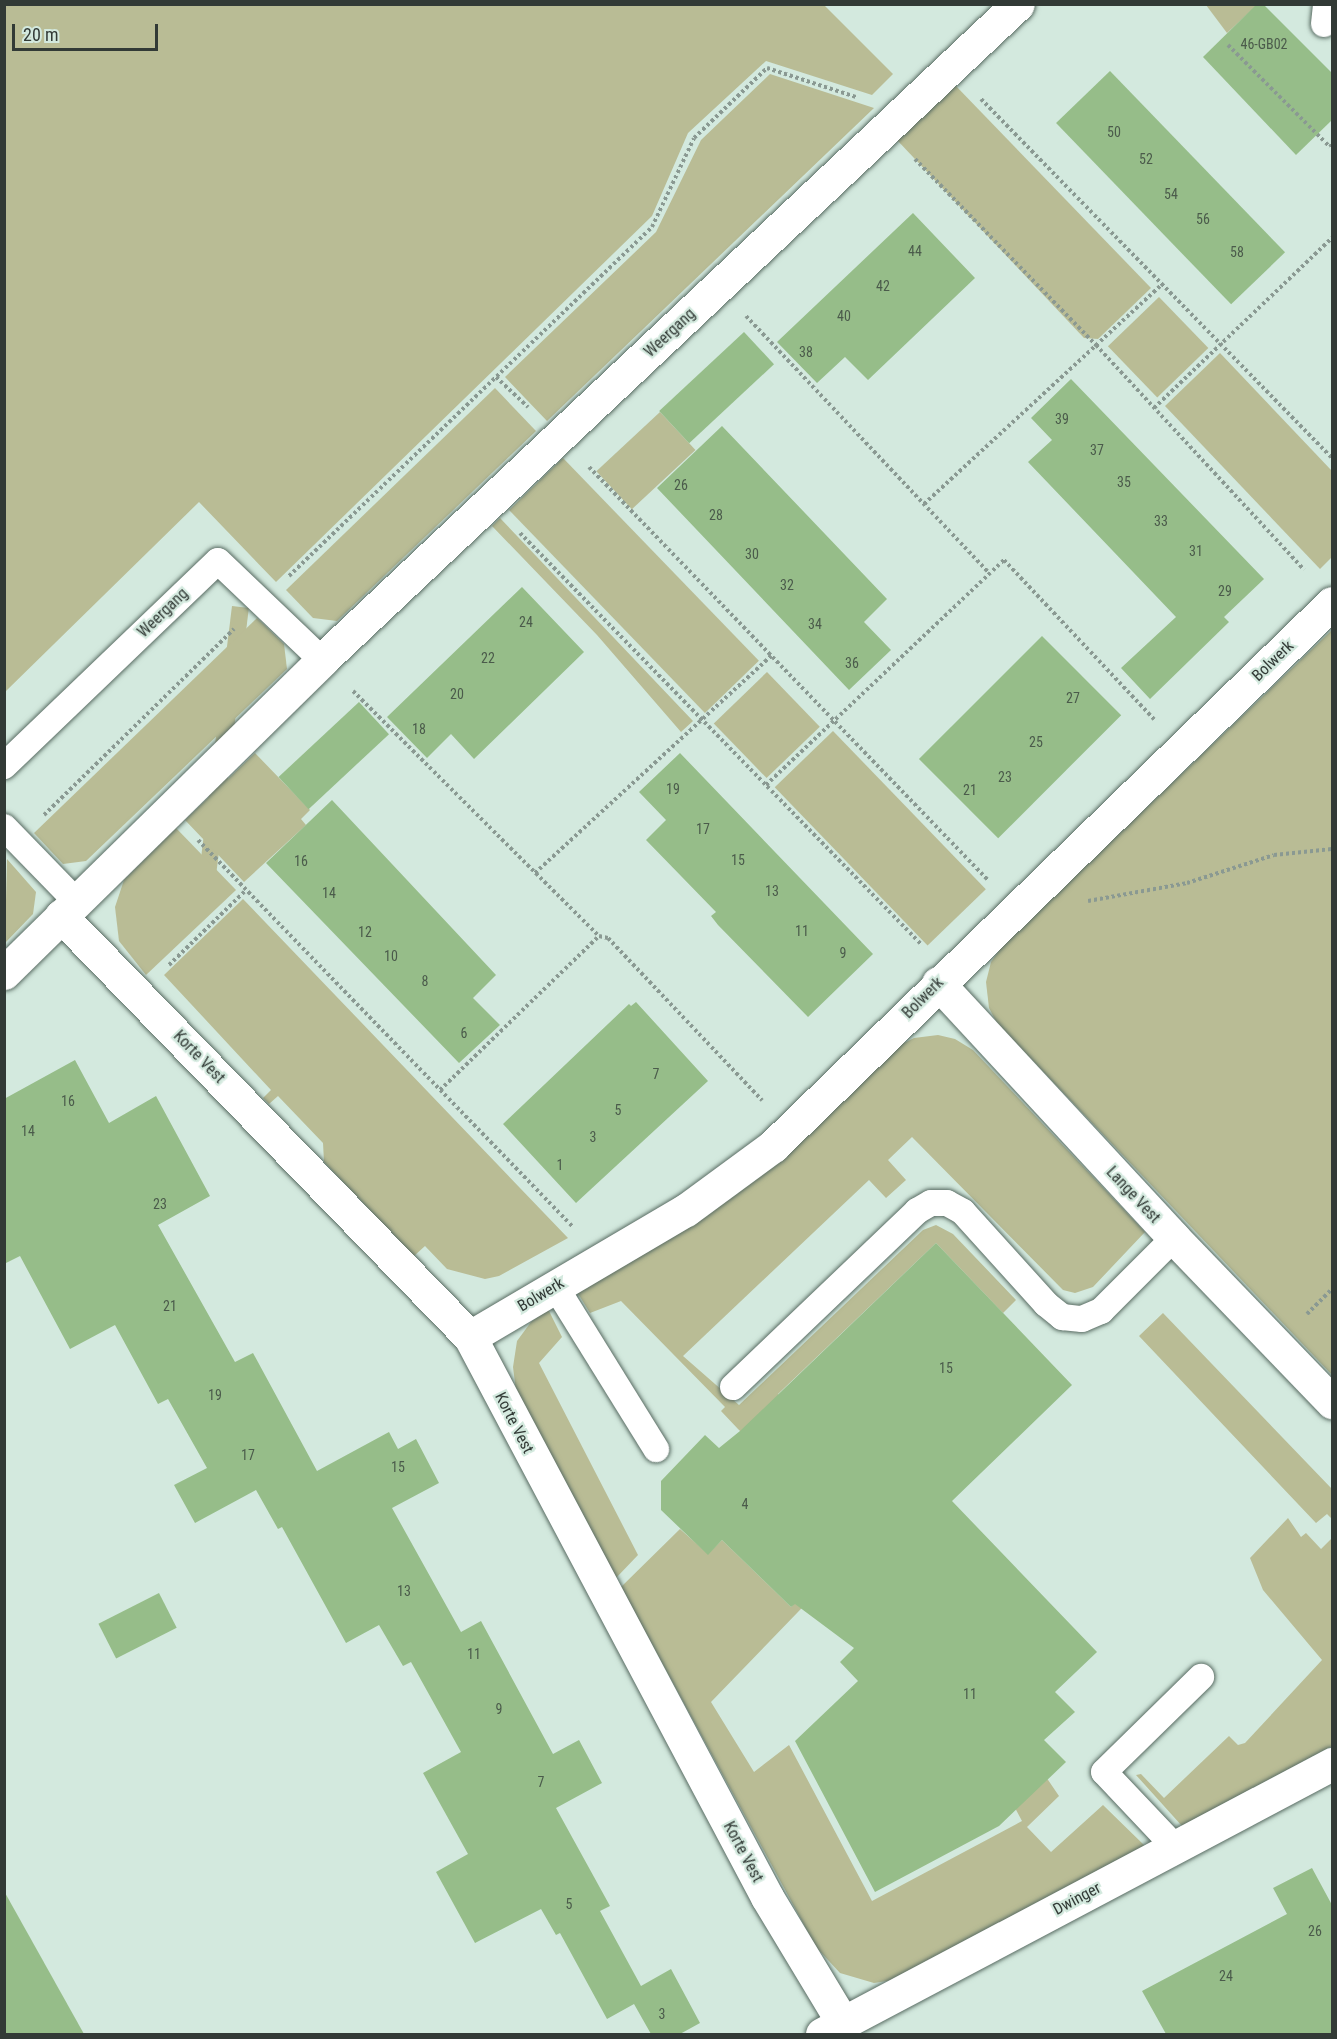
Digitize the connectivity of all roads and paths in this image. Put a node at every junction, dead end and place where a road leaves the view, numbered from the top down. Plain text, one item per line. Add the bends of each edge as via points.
1 (1018, 4) edge
2 (1228, 45) dead end
3 (951, 68) junction
4 (888, 127) junction
5 (1332, 144) edge
6 (1332, 238) edge
7 (1162, 284) junction
8 (719, 287) junction
9 (1096, 345) junction
10 (1221, 345) junction
11 (496, 377) junction
12 (1154, 408) junction
13 (559, 437) junction
14 (1332, 459) edge
15 (490, 502) junction
16 (924, 504) junction
17 (989, 573) junction
18 (1308, 574) dead end
19 (262, 603) junction
20 (1332, 603) edge
21 (771, 656) junction
22 (322, 660) junction
23 (702, 719) junction
24 (833, 719) junction
25 (1182, 749) junction
26 (4, 765) edge
27 (766, 785) junction
28 (168, 810) junction
29 (11, 834) edge
30 (1332, 849) edge
31 (535, 873) junction
32 (1051, 875) junction
33 (246, 890) junction
34 (68, 908) junction
35 (1016, 909) junction
36 (599, 936) junction
37 (4, 974) edge
38 (944, 978) junction
39 (138, 994) junction
40 (440, 1090) junction
41 (789, 1129) junction
42 (1174, 1238) junction
43 (603, 1258) junction
44 (555, 1286) junction
45 (470, 1337) junction
46 (733, 1387) dead end
47 (1332, 1402) edge
48 (656, 1449) dead end
49 (1201, 1677) dead end
50 (1332, 1764) edge
51 (1175, 1847) junction
52 (832, 2029) edge

1 - 3 street, Weergang
2 - 5 path via 1330,147
3 - 4 street, Weergang
3 - 7 path
4 - 8 street, Weergang
4 - 9 path
4 - 11 path via 873,102 767,68 694,138 652,227
6 - 10 path
7 - 9 path
7 - 10 path
8 - 13 street, Weergang
8 - 16 path
9 - 12 path
9 - 16 path
10 - 12 path
10 - 14 path
11 - 13 path
11 - 19 path
12 - 18 path
13 - 15 street, Weergang
13 - 21 path
15 - 22 street, Weergang
15 - 23 path
16 - 17 path
17 - 24 path
17 - 25 path via 1004,560
19 - 22 lane, Weergang
19 - 26 lane, Weergang via 218,561
19 - 29 path
20 - 25 street, Bolwerk
21 - 23 path
21 - 24 path
22 - 28 street, Weergang
22 - 31 path
23 - 27 path
23 - 31 path
24 - 27 path
24 - 35 path
25 - 32 street, Bolwerk
27 - 38 path
28 - 33 path
28 - 34 street, Weergang
29 - 34 lane
30 - 32 path via 1274,855 1187,883 1089,901 1072,897
31 - 36 path
32 - 35 street, Bolwerk
33 - 39 path
33 - 40 path
34 - 37 street, Weergang
34 - 39 street, Korte Vest
35 - 38 street, Bolwerk
36 - 40 path
36 - 41 path via 608,938
38 - 41 street, Bolwerk
38 - 42 street, Lange Vest
39 - 45 street, Korte Vest
40 - 43 path
41 - 43 street, Bolwerk via 686,1210
42 - 46 lane via 1101,1311 1082,1319 1062,1317 963,1212 946,1203 931,1203 916,1211
42 - 47 street, Lange Vest
43 - 44 street, Bolwerk
44 - 45 street, Bolwerk
44 - 48 lane
45 - 52 street, Korte Vest via 767,1897
49 - 51 lane via 1104,1772
50 - 51 street, Dwinger
51 - 52 street, Dwinger

